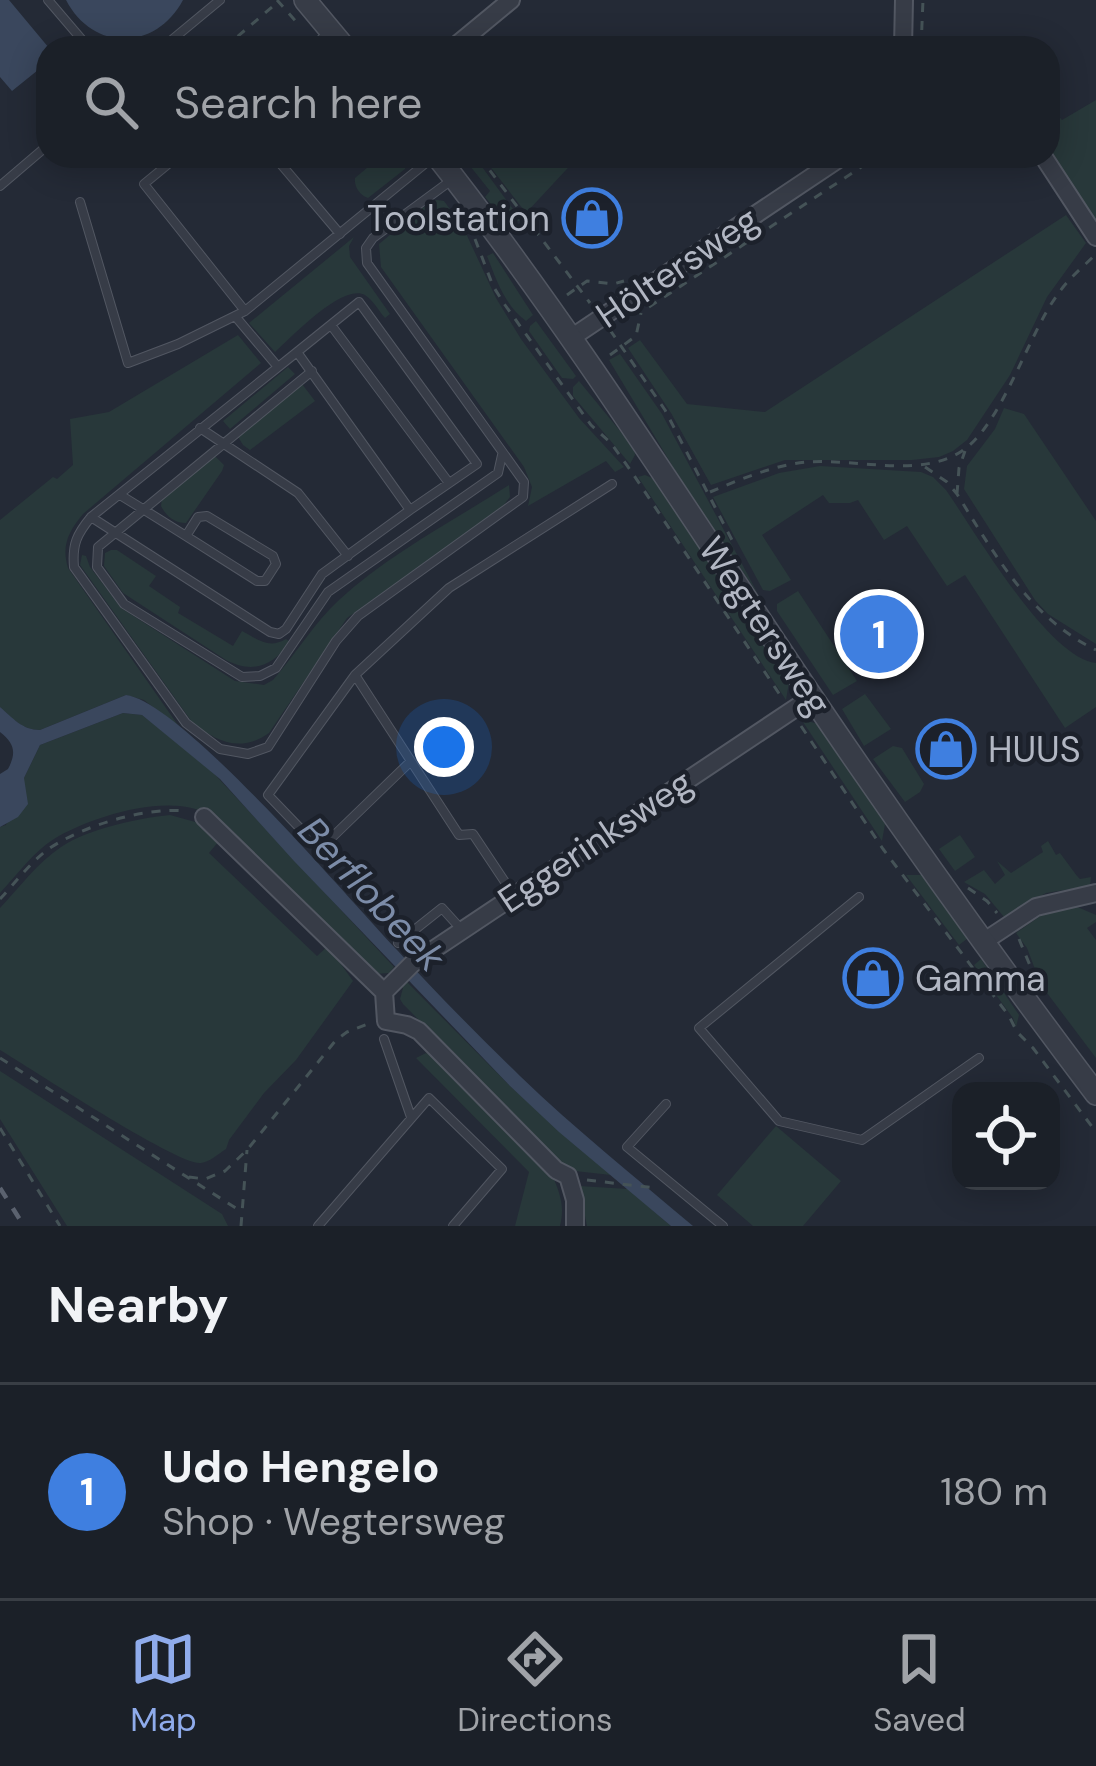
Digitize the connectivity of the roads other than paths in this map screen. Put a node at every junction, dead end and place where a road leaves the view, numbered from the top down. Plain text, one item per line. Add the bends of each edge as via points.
1 (48, 0) edge
2 (220, 0) edge
3 (305, 0) edge
4 (511, 0) edge
5 (904, 0) edge
6 (79, 36) edge
7 (176, 36) edge
8 (323, 36) edge
9 (468, 36) edge
10 (904, 36) edge
11 (36, 155) edge
12 (163, 168) edge
13 (284, 168) edge
14 (420, 168) edge
15 (445, 168) edge
16 (825, 168) edge
17 (1051, 168) edge
18 (454, 178) junction
19 (0, 186) edge
20 (80, 202) dead end
21 (340, 234) junction
22 (1096, 237) edge
23 (240, 314) junction
24 (331, 325) junction
25 (572, 338) junction
26 (298, 352) junction
27 (278, 367) junction
28 (312, 371) junction
29 (200, 428) junction
30 (221, 443) junction
31 (502, 454) junction
32 (449, 483) junction
33 (612, 484) dead end
34 (119, 495) junction
35 (142, 508) junction
36 (410, 510) junction
37 (92, 518) junction
38 (113, 532) junction
39 (186, 536) junction
40 (348, 556) junction
41 (355, 675) junction
42 (812, 697) junction
43 (411, 761) junction
44 (204, 817) road end
45 (1096, 893) edge
46 (514, 895) junction
47 (859, 897) dead end
48 (462, 930) junction
49 (983, 942) junction
50 (398, 943) dead end
51 (384, 992) junction
52 (385, 1030) junction
53 (979, 1058) dead end
54 (1096, 1094) edge
55 (666, 1105) dead end
56 (412, 1118) junction
57 (318, 1226) edge
58 (453, 1226) edge
59 (575, 1226) edge
60 (723, 1226) edge

1 - 6 lane
2 - 7 lane
3 - 8 street
4 - 9 street
5 - 10 street
11 - 19 lane
12 - 23 lane via 144,184
13 - 21 lane
14 - 21 lane
15 - 18 street, Wegtersweg
16 - 25 street, Höltersweg
17 - 22 street
18 - 25 street, Wegtersweg
18 - 31 lane via 373,238 368,263
20 - 23 lane via 128,363
21 - 23 lane
23 - 27 lane
24 - 26 lane
24 - 32 lane
24 - 32 lane via 359,302 476,464
25 - 42 street, Wegtersweg
26 - 27 lane
26 - 28 lane
27 - 29 lane
28 - 30 lane
28 - 36 lane
29 - 30 lane
29 - 34 lane
30 - 35 lane
30 - 40 lane via 298,494
31 - 37 lane via 524,482 523,497 358,616 268,747 248,754 220,749 186,723 74,566 77,533
31 - 38 lane via 498,473 328,592 276,668 260,676 242,677 124,604 97,567 98,547
32 - 36 lane
33 - 41 lane via 449,588
34 - 35 lane
34 - 37 lane
35 - 38 lane
35 - 39 lane
36 - 40 lane
37 - 38 lane
38 - 40 lane via 279,634 322,574
39 - 39 lane via 257,581 276,564 207,517
41 - 43 lane
41 - 43 lane via 268,795 320,849
42 - 46 street, Eggerinksweg
42 - 49 street, Wegtersweg
43 - 46 lane via 459,835 473,834
44 - 51 street
45 - 49 street via 1036,907
46 - 48 street, Eggerinksweg
47 - 53 lane via 699,1028 779,1121 862,1140
48 - 50 lane via 442,908
48 - 51 street, Eggerinksweg
49 - 54 street, Wegtersweg
51 - 52 street
52 - 56 lane
52 - 59 street via 419,1030 568,1176
55 - 60 lane via 628,1147
56 - 57 lane
56 - 58 lane via 429,1098 502,1168

